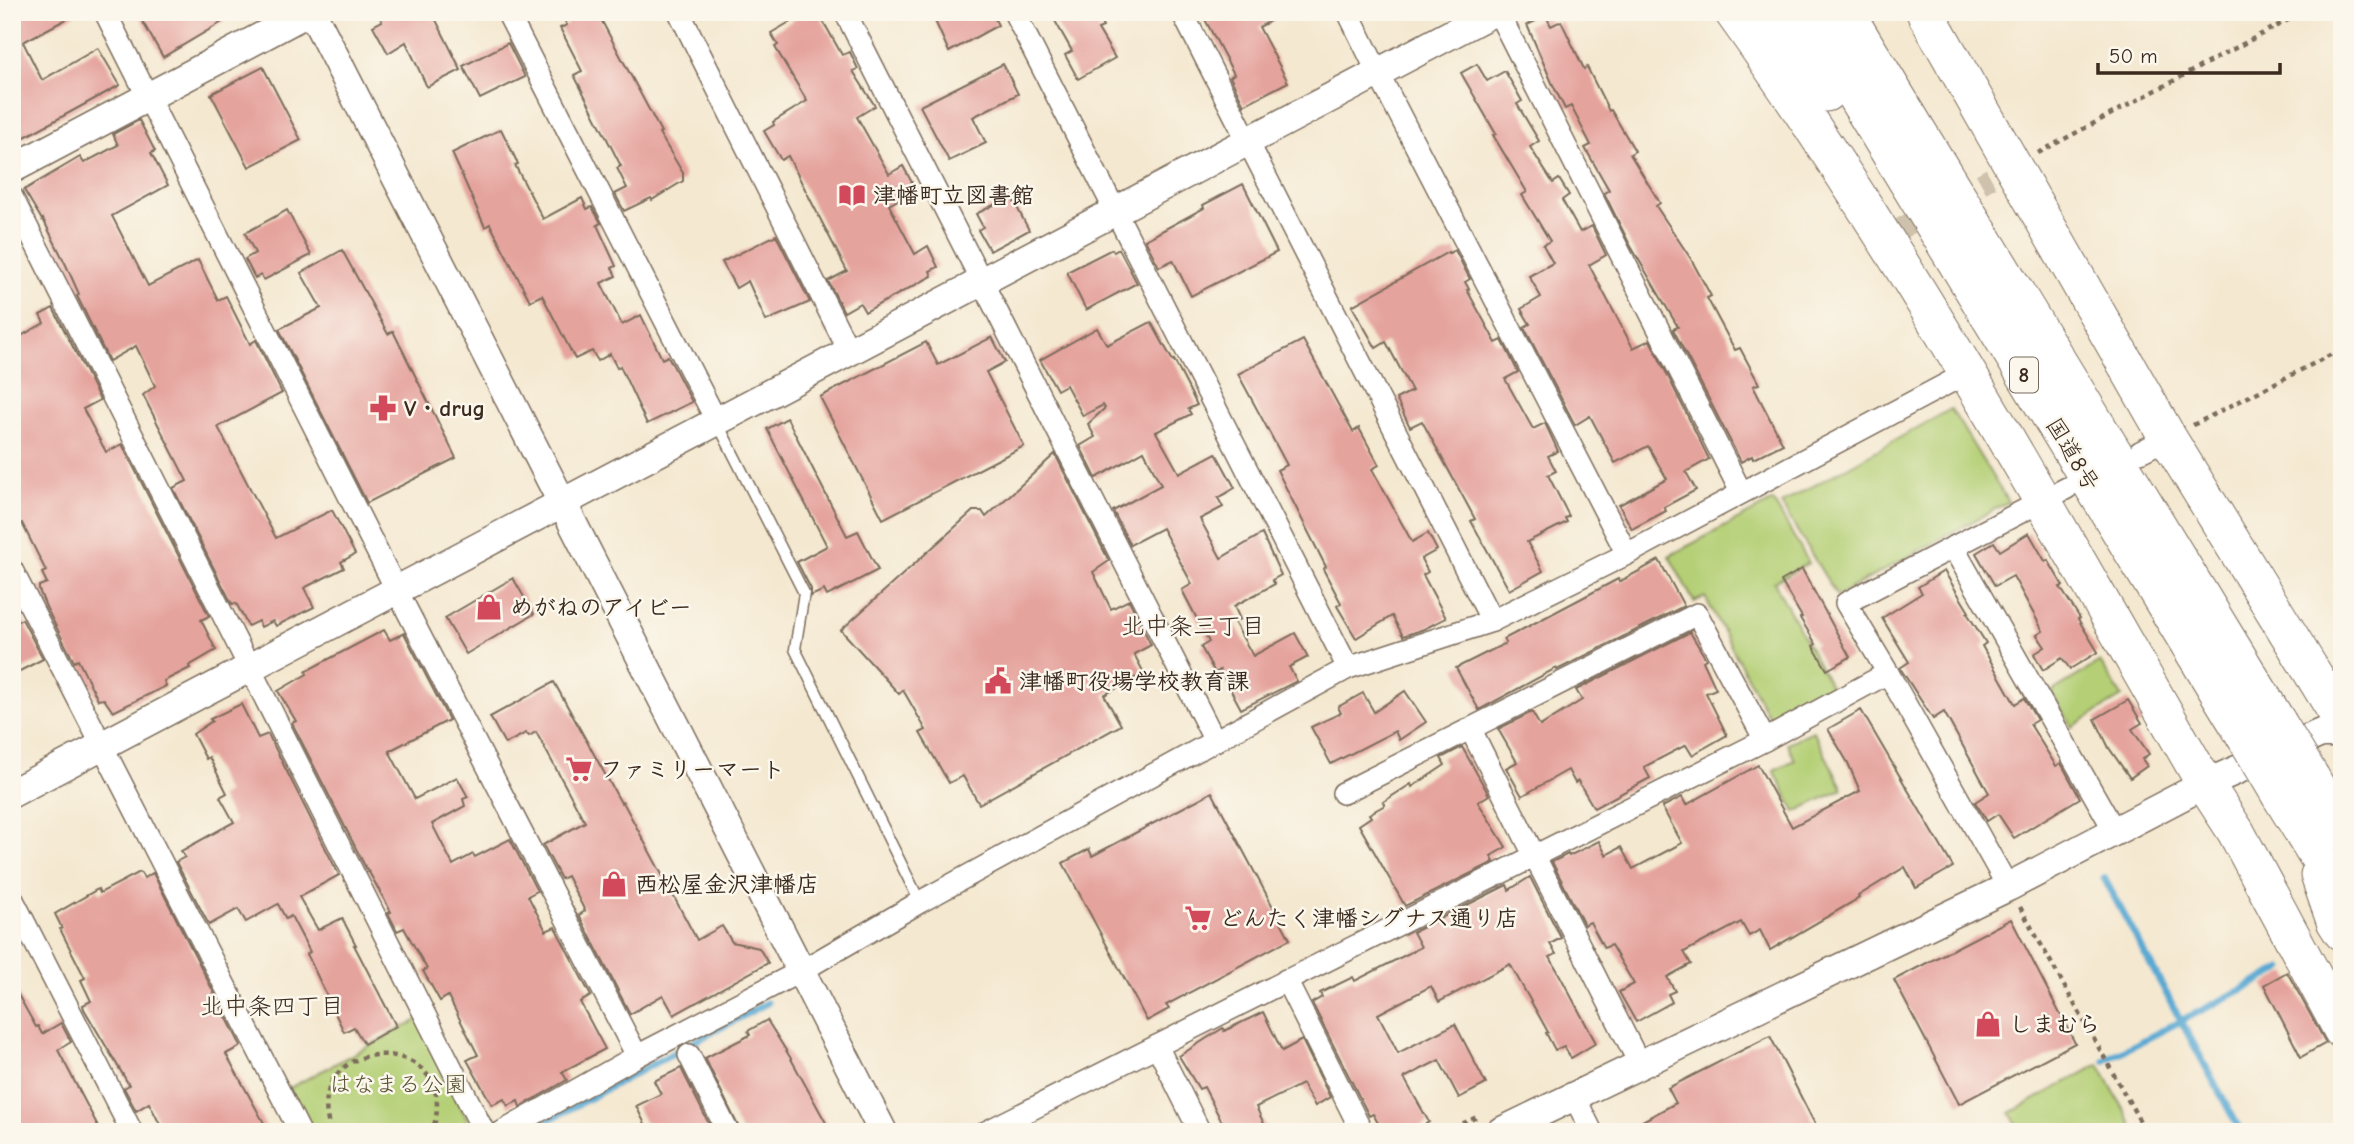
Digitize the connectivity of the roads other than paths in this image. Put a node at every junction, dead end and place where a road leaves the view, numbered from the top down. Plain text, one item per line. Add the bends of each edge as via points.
1 (105, 12) edge
2 (310, 12) edge
3 (507, 12) edge
4 (679, 12) edge
5 (845, 12) edge
6 (1014, 12) edge
7 (1182, 12) edge
8 (1348, 12) edge
9 (1495, 12) edge
10 (1733, 12) edge
11 (1771, 12) edge
12 (1804, 12) edge
13 (1845, 12) edge
14 (1872, 12) edge
15 (1925, 12) edge
16 (1378, 73) junction
17 (148, 97) junction
18 (1247, 141) junction
19 (12, 169) edge
20 (12, 197) edge
21 (1115, 211) junction
22 (1940, 236) junction
23 (982, 281) junction
24 (849, 351) junction
25 (1969, 372) junction
26 (716, 420) junction
27 (2144, 452) junction
28 (1741, 492) junction
29 (2055, 494) junction
30 (562, 502) junction
31 (1953, 547) junction
32 (1627, 554) junction
33 (12, 570) edge
34 (396, 590) junction
35 (1492, 621) junction
36 (251, 667) junction
37 (1348, 668) junction
38 (1888, 673) junction
39 (2342, 721) edge
40 (1471, 730) junction
41 (2262, 730) junction
42 (2342, 733) edge
43 (1765, 740) junction
44 (1215, 741) junction
45 (102, 745) junction
46 (2205, 784) junction
47 (12, 793) edge
48 (1343, 793) dead end
49 (2114, 830) junction
50 (2331, 830) edge
51 (1535, 857) junction
52 (2008, 887) junction
53 (2342, 896) edge
54 (12, 898) edge
55 (920, 902) junction
56 (2342, 932) edge
57 (801, 971) junction
58 (1286, 981) junction
59 (2342, 1030) edge
60 (1157, 1046) junction
61 (689, 1055) dead end
62 (637, 1056) junction
63 (1640, 1065) junction
64 (1574, 1096) junction
65 (132, 1132) edge
66 (300, 1132) edge
67 (484, 1132) edge
68 (502, 1132) edge
69 (728, 1132) edge
70 (883, 1132) edge
71 (986, 1132) edge
72 (1200, 1132) edge
73 (1362, 1132) edge
74 (1500, 1132) edge
75 (1592, 1132) edge

1 - 17 street
2 - 17 street
2 - 30 street
3 - 26 street
4 - 24 street
5 - 23 street
6 - 21 street
7 - 18 street
8 - 16 street
9 - 16 street
9 - 28 street
10 - 25 highway via 1893,233
11 - 22 highway, 8 via 1869,156
12 - 22 highway, 国道8号 / 8
13 - 27 highway, 国道8号 / 8
14 - 27 highway via 2082,366
15 - 27 highway
16 - 18 street
16 - 32 street
17 - 19 street
17 - 34 street
18 - 21 street
18 - 35 street
20 - 36 street
21 - 23 street
21 - 37 street
22 - 41 highway, 国道8号 / 8
23 - 24 street
23 - 44 street
24 - 26 street
25 - 28 street
25 - 29 highway
26 - 30 street
26 - 55 lane via 804,593 795,649
27 - 39 highway
27 - 41 highway, 国道8号 / 8
28 - 32 street
29 - 31 street
29 - 46 highway
30 - 34 street
30 - 57 street
31 - 38 street via 1846,603
31 - 49 street
32 - 35 street
33 - 45 street
34 - 36 street
34 - 62 street
35 - 37 street
36 - 45 street
36 - 67 street
37 - 44 street
38 - 43 street
38 - 52 street
40 - 43 street via 1697,614
40 - 48 street
40 - 51 street
41 - 50 highway, 国道8号 / 8, bridge via 2296,787
42 - 46 street via 2321,733
43 - 51 street
44 - 55 street
45 - 47 street
45 - 66 street
46 - 49 street
46 - 59 highway via 2236,832
49 - 52 street
50 - 53 highway, 国道8号 / 8
50 - 56 highway, 8 via 2335,921
51 - 58 street
51 - 63 street
52 - 63 street
54 - 65 street
55 - 57 street
57 - 62 street
57 - 70 street
58 - 60 street
58 - 73 street
60 - 71 street
60 - 72 street
61 - 69 street
62 - 68 street
63 - 64 street
64 - 74 street
64 - 75 street

